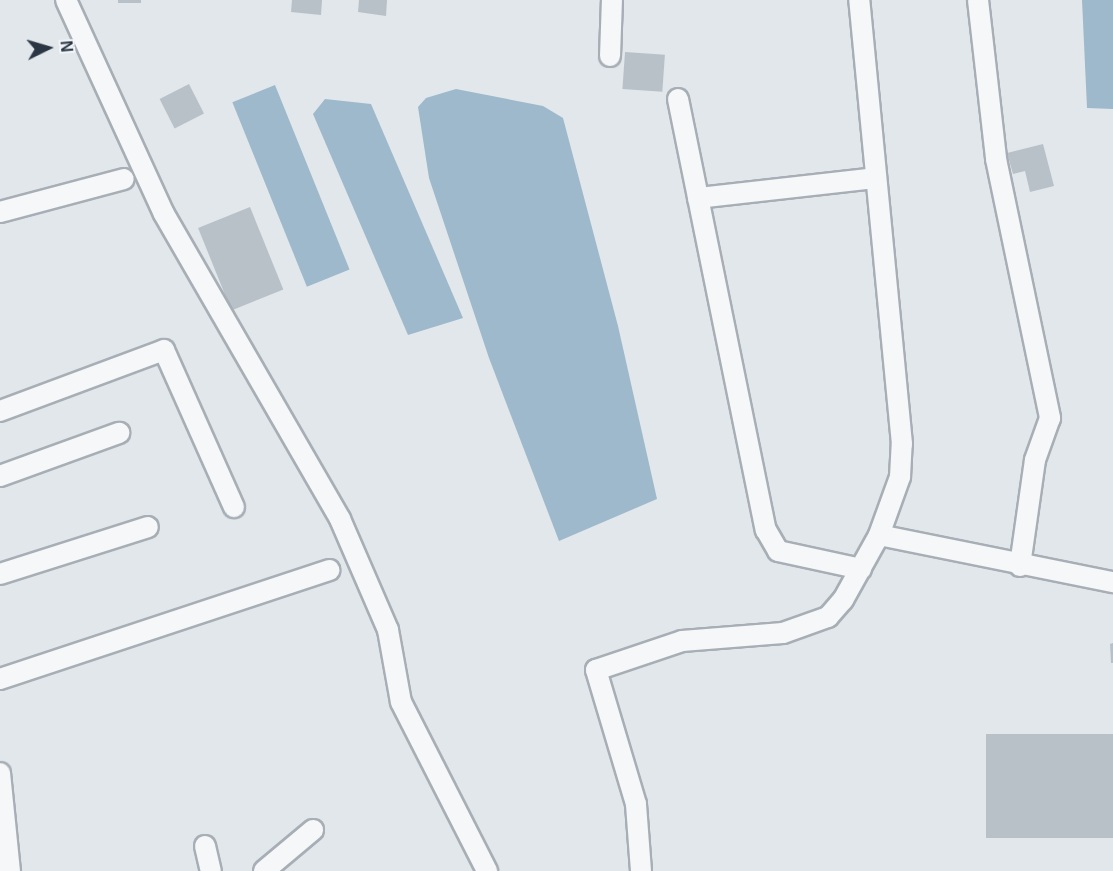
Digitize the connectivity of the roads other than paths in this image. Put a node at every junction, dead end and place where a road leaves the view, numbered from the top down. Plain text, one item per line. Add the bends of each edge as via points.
1 (66, 0) edge
2 (612, 0) edge
3 (859, 0) edge
4 (978, 0) edge
5 (610, 56) dead end
6 (678, 99) dead end
7 (876, 178) junction
8 (124, 179) dead end
9 (698, 198) junction
10 (0, 212) edge
11 (0, 411) edge
12 (119, 432) dead end
13 (0, 476) edge
14 (234, 507) dead end
15 (148, 527) dead end
16 (879, 536) junction
17 (1020, 566) junction
18 (861, 569) junction
19 (329, 570) dead end
20 (0, 574) edge
21 (1113, 582) edge
22 (0, 678) edge
23 (0, 773) edge
24 (313, 830) dead end
25 (3, 833) edge
26 (205, 846) dead end
27 (10, 871) edge
28 (211, 871) edge
29 (264, 871) edge
30 (487, 871) edge
31 (641, 871) edge

1 - 30 street via 164,214 340,519 388,630 401,702
2 - 5 street
3 - 7 street
4 - 17 street via 996,159 1050,418 1035,460
6 - 9 street
7 - 9 street
7 - 16 street via 902,444 900,477
8 - 10 street
9 - 18 street via 771,543 802,560
11 - 14 street via 164,350
12 - 13 street
15 - 20 street
16 - 17 street
16 - 18 street
17 - 21 street
18 - 31 street via 843,600 809,626 682,641 596,670 636,804
19 - 22 street
23 - 25 street
24 - 29 street
25 - 27 street
26 - 28 street

